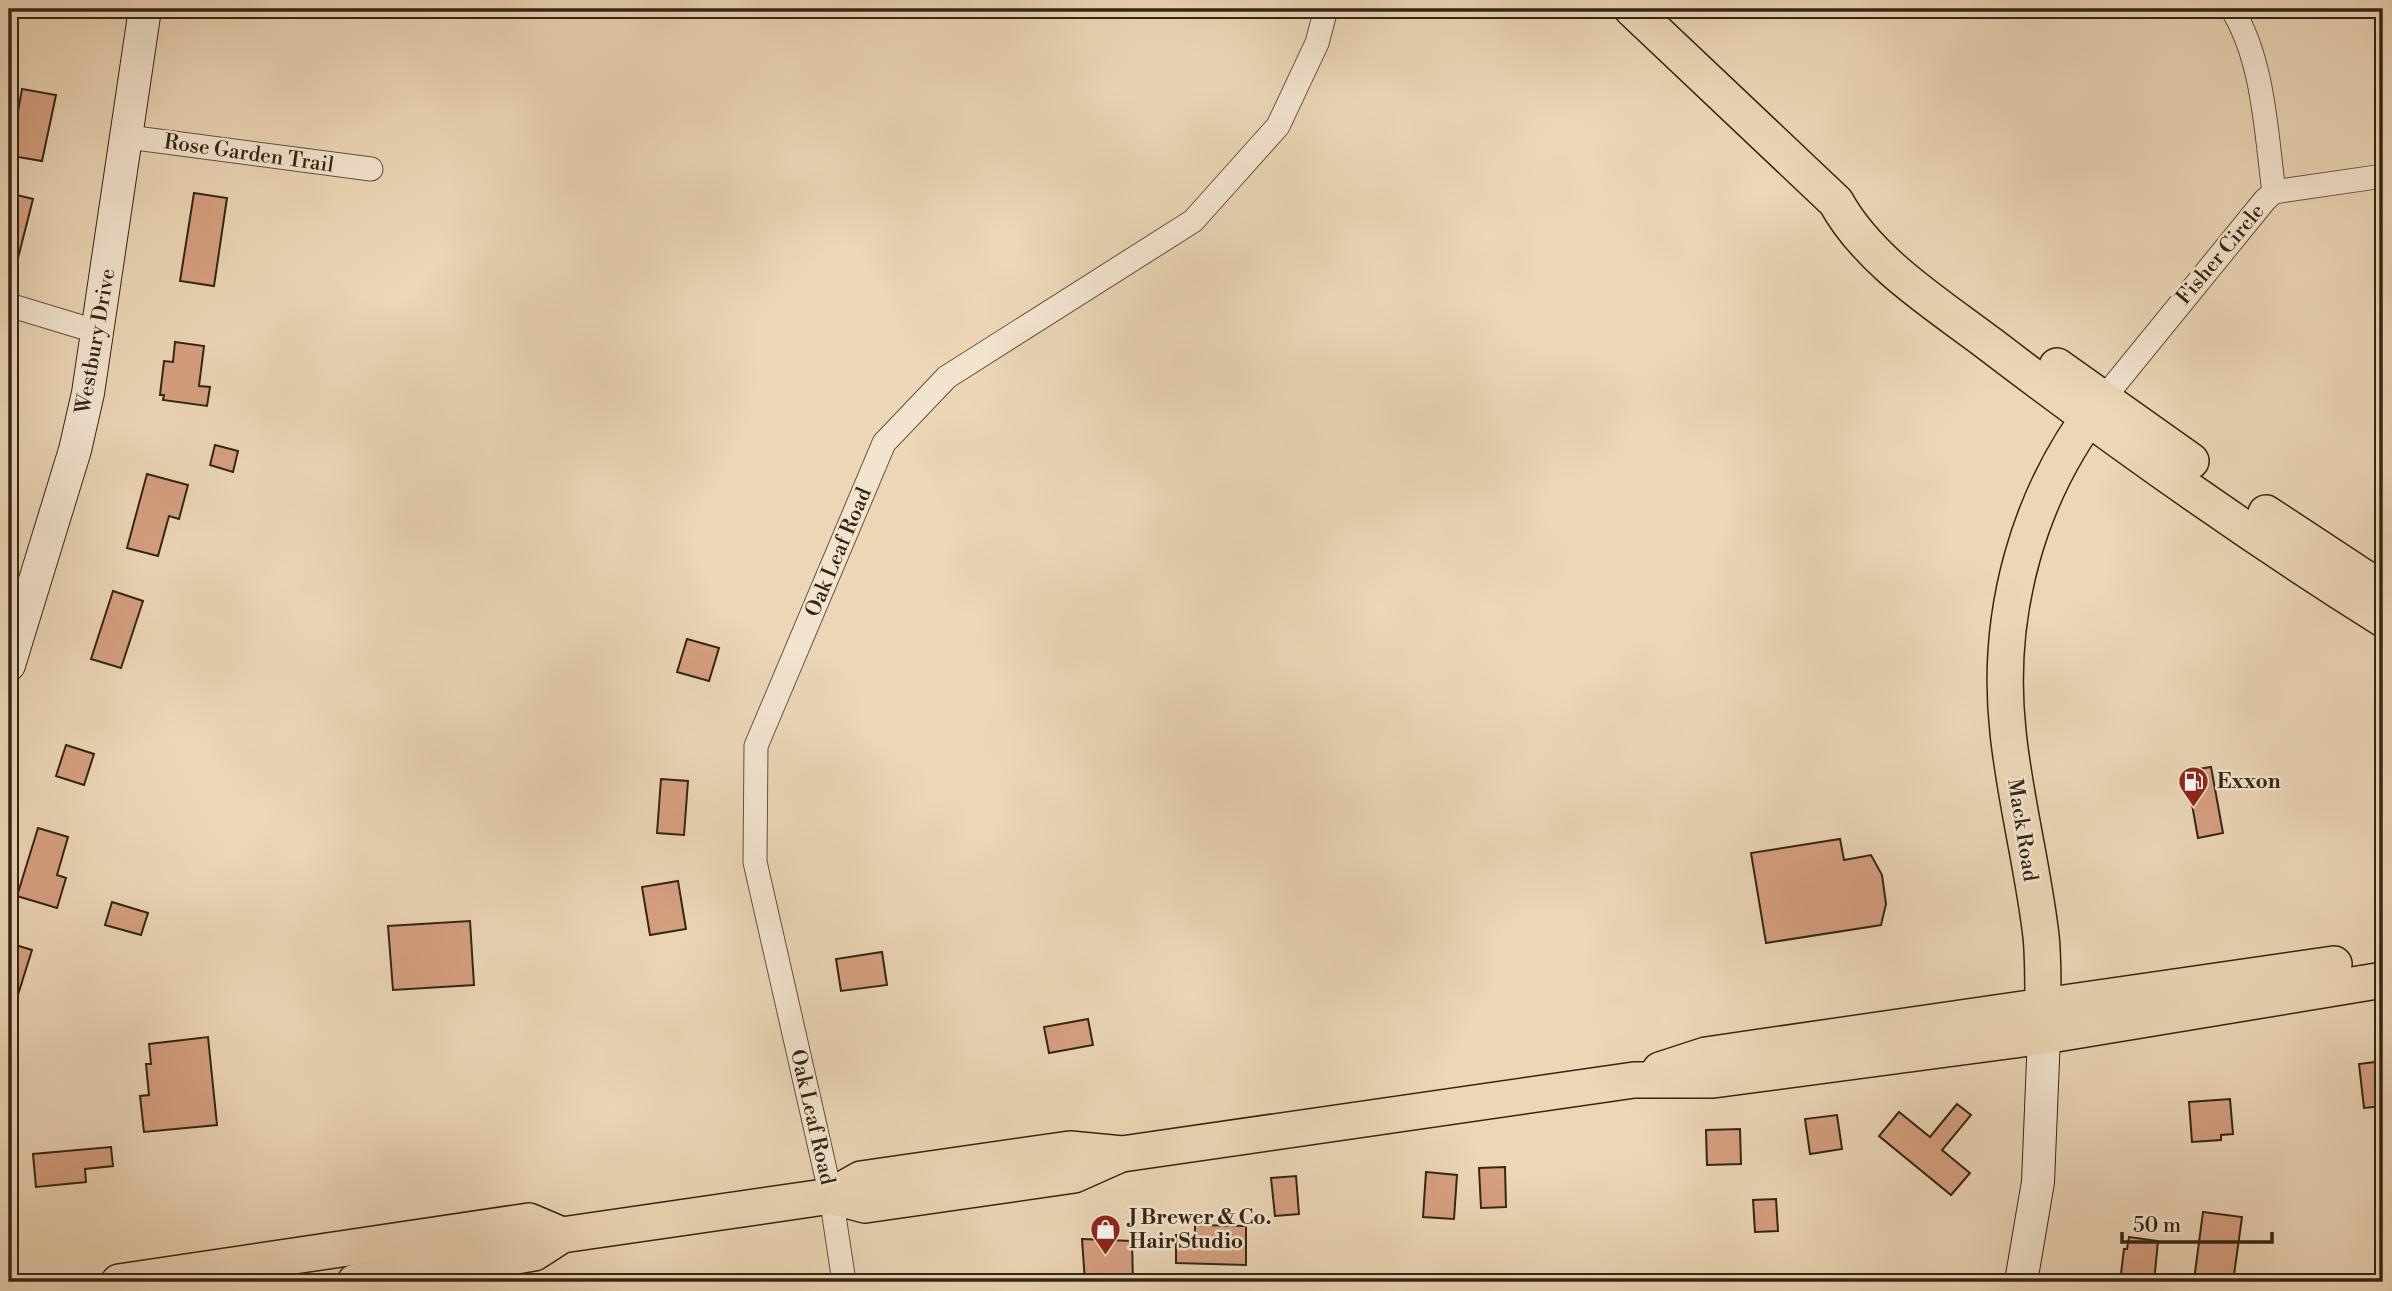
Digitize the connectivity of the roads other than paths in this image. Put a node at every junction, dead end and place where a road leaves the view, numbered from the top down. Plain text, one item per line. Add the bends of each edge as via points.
1 (145, 9) edge
2 (1326, 9) edge
3 (1632, 9) edge
4 (2232, 9) edge
5 (128, 137) junction
6 (371, 169) dead end
7 (2383, 176) edge
8 (2274, 192) junction
9 (9, 305) edge
10 (98, 332) junction
11 (2095, 409) junction
12 (2383, 590) edge
13 (2383, 619) edge
14 (9, 665) edge
15 (2383, 956) edge
16 (2383, 980) edge
17 (2043, 1020) junction
18 (831, 1196) junction
19 (562, 1235) junction
20 (129, 1282) edge
21 (355, 1282) edge
22 (844, 1282) edge
23 (2021, 1282) edge

1 - 5 street, Westbury Drive
2 - 18 street, Oak Leaf Road via 1317,43 1278,126 1193,221 947,377 884,443 756,746 755,862
3 - 11 main road via 1836,202 1868,215
4 - 8 street, Fisher Circle via 2254,66
5 - 6 street, Rose Garden Trail
5 - 10 street, Westbury Drive
7 - 8 street
8 - 11 street, Fisher Circle
9 - 10 street
10 - 14 street, Westbury Drive via 75,450
11 - 12 main road
11 - 13 main road via 2238,524
11 - 17 main road, Mack Road via 2039,505 2007,622 2008,730 2041,937
15 - 17 main road
16 - 17 main road
17 - 18 main road via 1713,1080 1634,1080 1122,1154 1074,1175 865,1205
17 - 23 street, Mack Road via 2038,1182
18 - 19 main road
18 - 22 street, Oak Leaf Road
19 - 20 main road via 529,1221
19 - 21 main road via 534,1253

